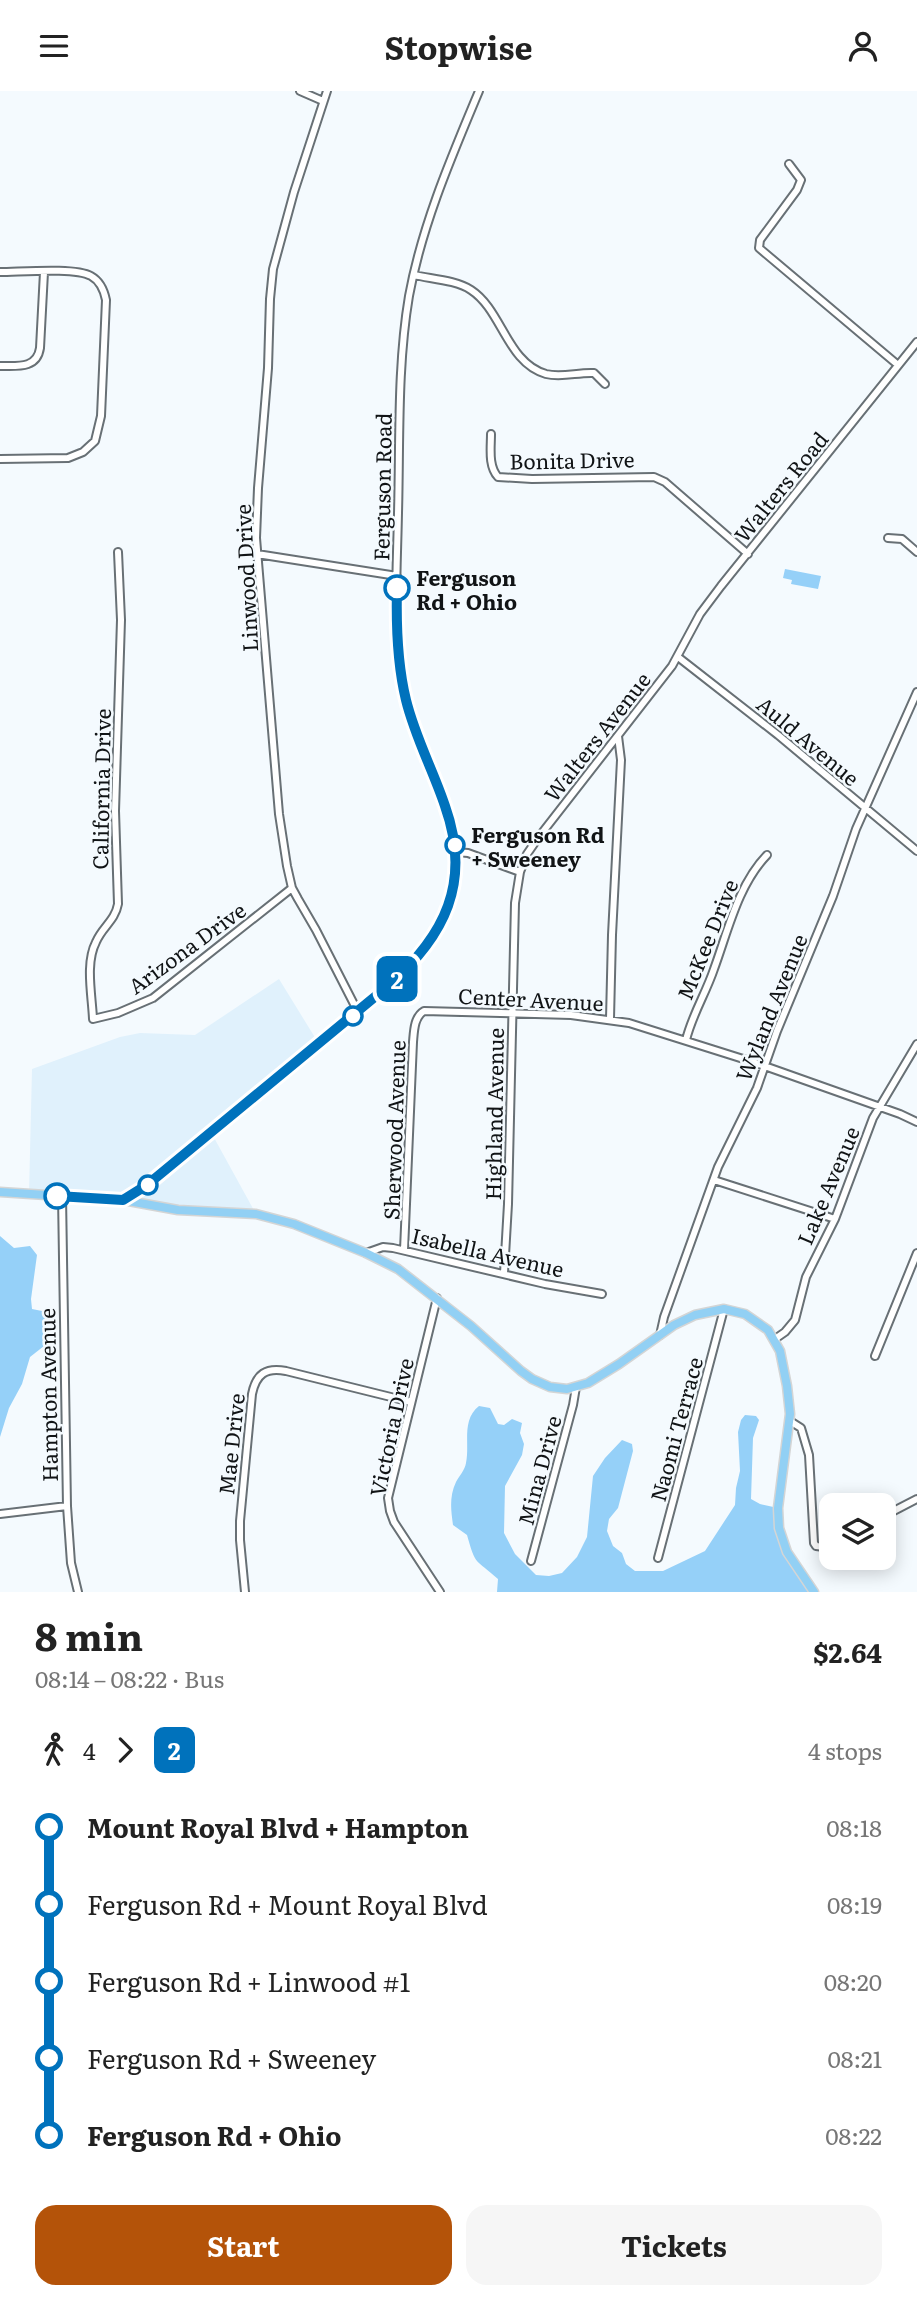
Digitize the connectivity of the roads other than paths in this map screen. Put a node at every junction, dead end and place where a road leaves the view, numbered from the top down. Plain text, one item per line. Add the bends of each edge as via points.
1 (300, 91) edge
2 (327, 91) edge
3 (479, 91) edge
4 (323, 101) junction
5 (789, 164) dead end
6 (0, 272) edge
7 (44, 272) junction
8 (414, 275) junction
9 (917, 342) edge
10 (898, 365) junction
11 (0, 366) edge
12 (605, 384) dead end
13 (491, 434) dead end
14 (0, 459) edge
15 (888, 538) dead end
16 (118, 551) dead end
17 (917, 552) edge
18 (257, 554) junction
19 (748, 554) junction
20 (397, 576) junction
21 (678, 657) junction
22 (917, 692) edge
23 (618, 736) junction
24 (864, 808) junction
25 (917, 851) edge
26 (456, 852) junction
27 (766, 855) dead end
28 (520, 872) junction
29 (292, 888) junction
30 (358, 1011) junction
31 (420, 1012) joint
32 (513, 1013) junction
33 (93, 1019) joint
34 (610, 1020) junction
35 (685, 1040) junction
36 (917, 1044) edge
37 (765, 1066) junction
38 (880, 1107) junction
39 (917, 1122) edge
40 (714, 1181) junction
41 (0, 1192) edge
42 (62, 1196) junction
43 (123, 1200) junction
44 (835, 1219) junction
45 (404, 1250) junction
46 (366, 1253) junction
47 (917, 1253) edge
48 (503, 1273) junction
49 (602, 1294) dead end
50 (437, 1298) junction
51 (724, 1309) junction
52 (660, 1335) junction
53 (775, 1339) junction
54 (875, 1356) dead end
55 (576, 1388) junction
56 (411, 1402) junction
57 (790, 1421) junction
58 (917, 1499) edge
59 (66, 1506) junction
60 (896, 1510) edge
61 (0, 1514) edge
62 (819, 1547) edge
63 (658, 1558) dead end
64 (531, 1561) dead end
65 (78, 1592) edge
66 (245, 1592) edge
67 (440, 1592) edge
68 (814, 1592) edge

1 - 4 street
2 - 4 street, Linwood Drive
3 - 8 street, Ferguson Road via 435,201
4 - 18 street, Linwood Drive via 273,269
5 - 10 street via 801,180 759,247
6 - 7 street
7 - 11 street via 38,358 30,364
7 - 14 street via 83,273 104,290 100,426 91,446 78,455 50,460
8 - 12 street via 474,292 523,359 539,371 560,376 594,373
8 - 20 street, Ferguson Road via 402,357
9 - 10 street, Walters Road
10 - 19 street, Walters Road
13 - 19 street, Bonita Drive via 491,462 498,477 654,477
15 - 17 street via 902,539
16 - 33 street, California Drive via 121,621 114,824 118,904 92,954
18 - 20 street
18 - 29 street, Linwood Drive via 279,814
19 - 21 street, Walters Road via 700,614
20 - 26 street, Ferguson Road via 397,640 406,701 445,803
21 - 23 street, Walters Avenue
21 - 24 street, Auld Avenue
22 - 24 street, Wyland Avenue
23 - 28 street, Walters Avenue via 538,838
23 - 34 street via 621,760
24 - 25 street, Auld Avenue
24 - 37 street, Wyland Avenue
26 - 28 street
26 - 30 street, Ferguson Road via 451,897 434,936 405,971
27 - 35 street, McKee Drive via 752,874
28 - 32 street, Highland Avenue
29 - 30 street, Linwood Drive
29 - 33 street, Arizona Drive via 153,998
30 - 43 street, Ferguson Road via 158,1177
31 - 32 street, Center Avenue
31 - 45 street, Sherwood Avenue via 413,1042
32 - 34 street, Center Avenue
32 - 48 street, Highland Avenue
34 - 35 street, Center Avenue
35 - 37 street, Center Avenue
36 - 38 street, Lake Avenue
37 - 38 street, Center Avenue
37 - 40 street, Wyland Avenue
38 - 39 street, Center Avenue
38 - 44 street, Lake Avenue
40 - 44 street
40 - 52 street, Wyland Avenue
41 - 42 main road
42 - 43 main road
42 - 59 street, Hampton Avenue
43 - 46 main road via 178,1210 269,1216
44 - 53 street, Lake Avenue via 806,1277 795,1320
45 - 46 street, Isabella Avenue via 383,1247
45 - 48 street, Isabella Avenue
46 - 50 main road via 398,1269
47 - 54 street
48 - 49 street, Isabella Avenue
50 - 55 main road via 532,1380 550,1387
50 - 56 street, Victoria Drive
51 - 52 main road via 695,1315
51 - 53 main road via 754,1319
51 - 63 street, Naomi Terrace
52 - 55 main road
53 - 57 main road
55 - 64 street, Mina Drive
56 - 66 street, Mae Drive via 286,1371 271,1369 261,1374 252,1394 242,1499
56 - 67 street, Victoria Drive via 389,1505 394,1522
57 - 62 street via 801,1428 809,1455 813,1539
57 - 68 main road via 779,1528 788,1552
58 - 60 street
59 - 61 street
59 - 65 street, Hampton Avenue

